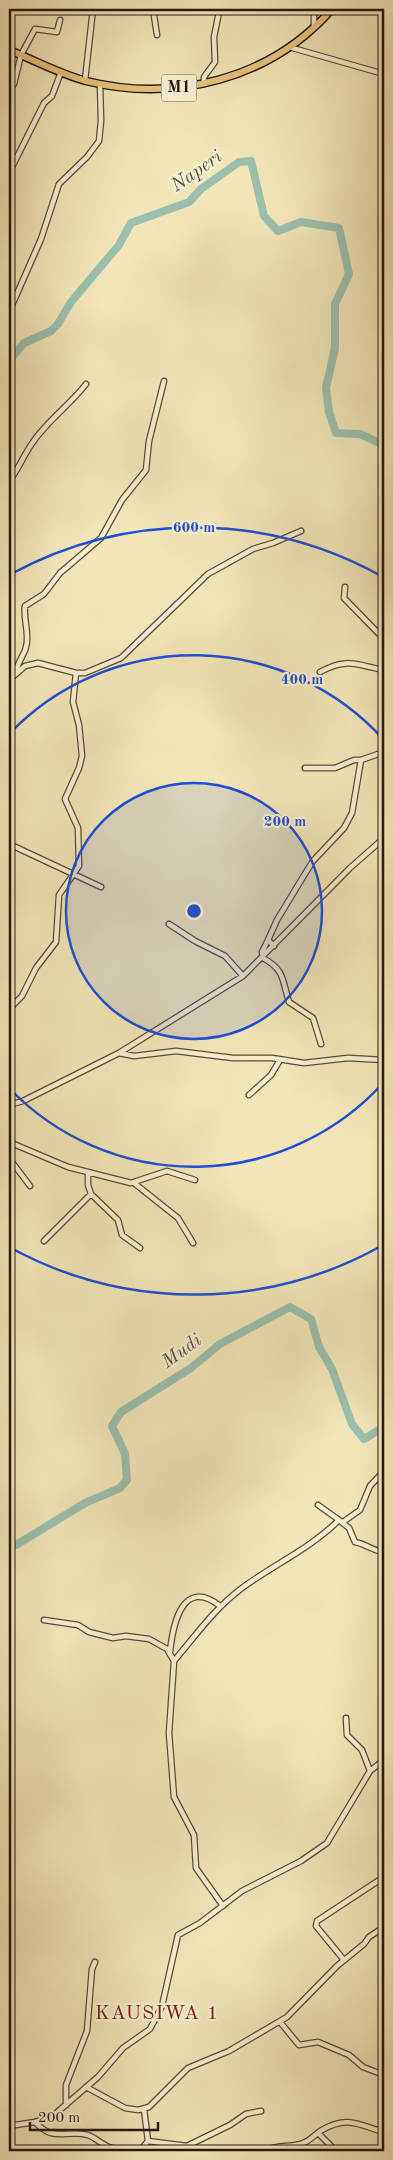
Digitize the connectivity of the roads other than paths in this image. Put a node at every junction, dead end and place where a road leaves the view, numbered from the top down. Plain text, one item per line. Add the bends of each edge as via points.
1 (93, 9) edge
2 (153, 9) edge
3 (314, 9) edge
4 (332, 9) edge
5 (219, 12) dead end
6 (60, 20) dead end
7 (314, 27) junction
8 (157, 35) dead end
9 (289, 47) junction
10 (9, 50) edge
11 (21, 55) junction
12 (61, 72) junction
13 (384, 74) edge
14 (85, 80) junction
15 (100, 84) junction
16 (204, 84) junction
17 (9, 89) edge
18 (9, 173) edge
19 (9, 312) edge
20 (164, 381) dead end
21 (86, 384) dead end
22 (9, 482) edge
23 (300, 531) dead end
24 (345, 587) dead end
25 (384, 639) edge
26 (384, 670) edge
27 (320, 672) dead end
28 (16, 673) junction
29 (76, 673) junction
30 (9, 680) edge
31 (384, 752) edge
32 (361, 760) junction
33 (305, 768) dead end
34 (384, 838) edge
35 (9, 844) edge
36 (73, 875) junction
37 (101, 887) dead end
38 (169, 924) dead end
39 (268, 940) junction
40 (274, 946) junction
41 (263, 958) junction
42 (243, 976) junction
43 (9, 1009) edge
44 (321, 1044) dead end
45 (119, 1053) junction
46 (280, 1060) junction
47 (384, 1060) edge
48 (249, 1095) dead end
49 (9, 1105) edge
50 (9, 1142) edge
51 (9, 1158) edge
52 (88, 1172) junction
53 (195, 1180) dead end
54 (134, 1183) junction
55 (30, 1186) dead end
56 (91, 1194) junction
57 (44, 1242) dead end
58 (193, 1244) dead end
59 (140, 1248) dead end
60 (384, 1471) edge
61 (318, 1505) dead end
62 (341, 1521) junction
63 (384, 1552) edge
64 (220, 1606) junction
65 (44, 1620) dead end
66 (170, 1652) junction
67 (174, 1661) junction
68 (346, 1718) dead end
69 (384, 1760) edge
70 (370, 1772) junction
71 (384, 1877) edge
72 (223, 1906) junction
73 (384, 1927) edge
74 (344, 1960) junction
75 (95, 1962) dead end
76 (280, 2022) junction
77 (384, 2075) edge
78 (86, 2087) junction
79 (66, 2105) junction
80 (144, 2109) junction
81 (261, 2111) dead end
82 (35, 2122) junction
83 (9, 2126) edge
84 (384, 2132) edge
85 (318, 2133) junction
86 (148, 2141) junction
87 (175, 2146) junction
88 (331, 2149) edge
89 (140, 2151) edge
90 (193, 2151) edge
91 (265, 2151) edge
92 (336, 2151) edge

1 - 14 street
2 - 8 street
3 - 7 street
4 - 7 highway, M1
5 - 16 street via 214,37 215,62 204,77
6 - 11 street via 58,32 35,29
7 - 9 highway, M1
9 - 13 street
9 - 16 highway, M1 via 253,67
10 - 11 highway, M1
11 - 12 highway, M1
11 - 17 street via 14,84
12 - 14 highway, M1
12 - 18 street via 52,96 44,103
14 - 15 highway, M1
15 - 16 highway, M1 via 161,90
15 - 19 street via 99,141 60,184 41,239
20 - 28 street via 149,441 146,470 122,500 101,538 60,574 44,594 25,606 27,646 17,663
21 - 22 street via 32,443
23 - 29 street via 253,549 208,574 121,658 85,673
24 - 25 street via 344,598
26 - 27 street via 346,662
28 - 29 street via 26,666 38,664
28 - 30 street
29 - 36 street via 73,702 82,756 65,799 78,828 79,866
31 - 32 street
32 - 33 street via 335,768
32 - 39 street via 352,813 344,828 303,877
34 - 40 street via 313,904
35 - 36 street
36 - 37 street
36 - 43 street via 59,895 56,942 36,968 22,996
38 - 42 street via 226,956
39 - 40 street
39 - 41 street via 262,952
40 - 41 street
41 - 42 street
41 - 44 street via 279,970 288,990 289,1002 315,1022
42 - 45 street
45 - 46 street via 134,1056 176,1050 233,1058
45 - 49 street
46 - 47 street via 304,1063 348,1058
46 - 48 street via 271,1075
50 - 52 street
51 - 55 street
52 - 54 street
52 - 56 street
53 - 54 street via 167,1172
54 - 58 street via 178,1218
56 - 57 street
56 - 59 street via 118,1220 122,1235
60 - 62 street via 370,1486 360,1510
61 - 62 street
62 - 63 street via 355,1542
62 - 64 street
64 - 66 street via 205,1598 186,1600 176,1621
64 - 67 street
65 - 66 street via 78,1625 89,1632 113,1638 149,1639
66 - 67 street
67 - 72 street via 169,1733 174,1797 194,1835 196,1868
68 - 70 street via 347,1735 362,1750
69 - 70 street
70 - 72 street via 327,1843 301,1862 242,1891
71 - 74 street via 317,1921 316,1926
72 - 78 street via 178,1935 162,2006 152,2026 123,2048
73 - 74 street
74 - 76 street via 294,2012
75 - 79 street via 87,2031 66,2085
76 - 77 street via 299,2045 318,2042 350,2055 363,2067
76 - 80 street via 229,2051 188,2068
78 - 79 street
78 - 80 street via 125,2108
79 - 82 street via 54,2115
80 - 86 street
81 - 87 street via 244,2116 187,2146
82 - 83 street
82 - 89 street via 42,2129 59,2136 70,2132 88,2136 109,2147
84 - 85 street via 349,2121 329,2126
85 - 88 street
85 - 91 street via 302,2144
86 - 87 street
86 - 89 street
87 - 90 street
88 - 92 street

